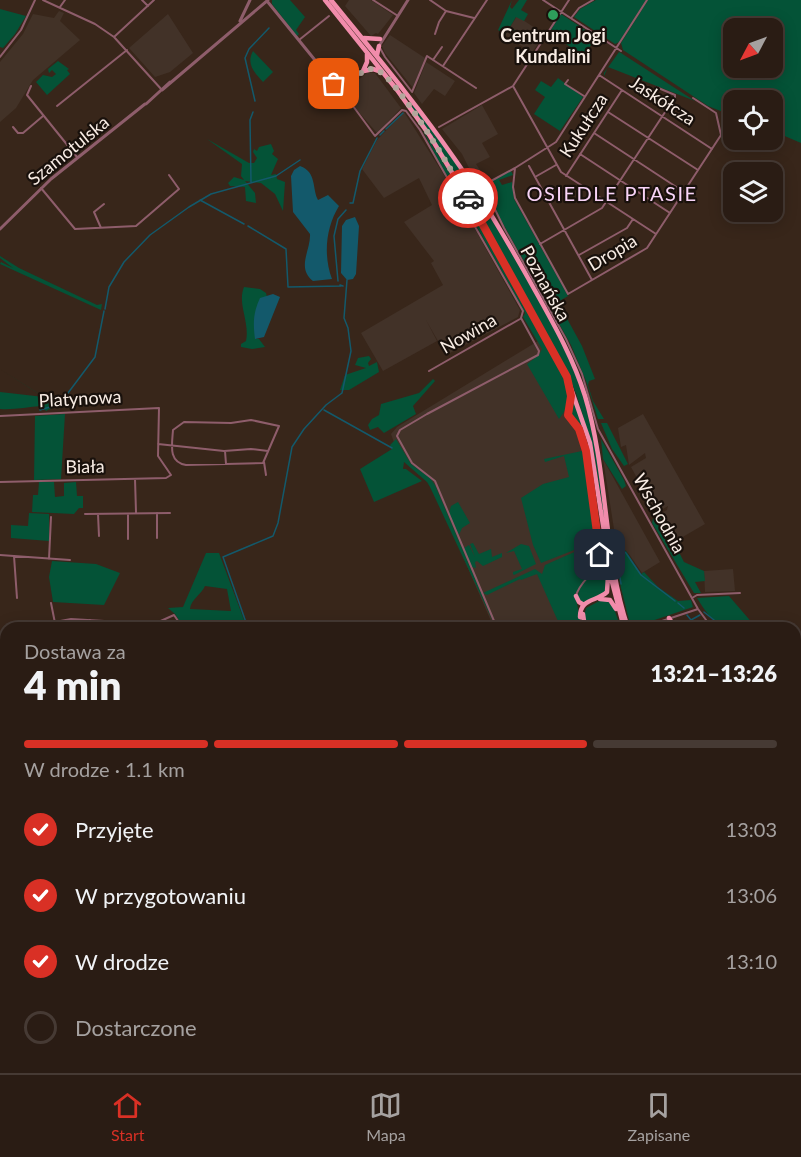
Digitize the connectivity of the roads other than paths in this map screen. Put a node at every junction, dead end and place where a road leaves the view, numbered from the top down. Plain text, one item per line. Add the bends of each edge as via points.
1 (35, 0) edge
2 (43, 0) edge
3 (65, 0) edge
4 (142, 0) edge
5 (154, 0) edge
6 (250, 0) edge
7 (267, 0) edge
8 (325, 0) edge
9 (331, 0) edge
10 (373, 0) edge
11 (408, 0) edge
12 (430, 0) edge
13 (487, 0) edge
14 (543, 0) edge
15 (569, 0) edge
16 (593, 0) edge
17 (647, 0) edge
18 (148, 6) junction
19 (60, 7) junction
20 (446, 11) junction
21 (561, 11) junction
22 (329, 16) dead end
23 (398, 16) junction
24 (474, 18) junction
25 (571, 18) junction
26 (235, 27) junction
27 (435, 34) dead end
28 (114, 37) junction
29 (361, 37) junction
30 (299, 40) junction
31 (380, 41) junction
32 (362, 46) junction
33 (442, 47) dead end
34 (617, 48) junction
35 (127, 50) junction
36 (621, 51) dead end
37 (0, 57) edge
38 (377, 57) junction
39 (431, 59) junction
40 (443, 66) junction
41 (363, 71) junction
42 (599, 75) junction
43 (386, 76) junction
44 (568, 80) dead end
45 (31, 86) dead end
46 (513, 86) junction
47 (339, 87) junction
48 (656, 87) dead end
49 (476, 88) dead end
50 (162, 90) junction
51 (622, 90) junction
52 (585, 97) junction
53 (693, 98) dead end
54 (57, 106) dead end
55 (608, 112) junction
56 (415, 115) junction
57 (44, 116) junction
58 (663, 116) junction
59 (13, 127) dead end
60 (418, 127) junction
61 (439, 127) dead end
62 (594, 133) junction
63 (648, 138) junction
64 (548, 148) junction
65 (712, 148) junction
66 (580, 154) junction
67 (77, 158) junction
68 (634, 159) junction
69 (556, 164) junction
70 (529, 166) dead end
71 (515, 168) junction
72 (698, 170) junction
73 (169, 175) dead end
74 (566, 176) junction
75 (535, 177) junction
76 (621, 180) junction
77 (41, 188) junction
78 (684, 192) junction
79 (607, 202) junction
80 (104, 204) dead end
81 (670, 213) junction
82 (633, 219) junction
83 (101, 228) junction
84 (0, 229) edge
85 (565, 230) junction
86 (656, 234) junction
87 (540, 244) junction
88 (579, 255) junction
89 (592, 280) junction
90 (521, 318) junction
91 (429, 371) dead end
92 (567, 377) junction
93 (570, 406) joint
94 (0, 416) edge
95 (158, 444) junction
96 (172, 444) junction
97 (225, 451) junction
98 (269, 452) junction
99 (264, 462) junction
100 (226, 464) junction
101 (266, 475) dead end
102 (135, 479) junction
103 (0, 482) edge
104 (158, 513) junction
105 (170, 513) dead end
106 (85, 514) dead end
107 (98, 514) junction
108 (128, 514) junction
109 (136, 514) junction
110 (51, 518) dead end
111 (99, 536) dead end
112 (157, 538) dead end
113 (128, 539) dead end
114 (0, 555) edge
115 (14, 556) junction
116 (608, 556) junction
117 (49, 559) junction
118 (70, 560) dead end
119 (740, 593) dead end
120 (576, 596) junction
121 (17, 598) dead end
122 (692, 598) junction
123 (51, 603) dead end
124 (586, 604) junction
125 (698, 609) junction
126 (580, 617) junction
127 (669, 618) junction
128 (90, 620) joint
129 (55, 622) joint
130 (122, 622) edge
131 (158, 622) edge
132 (179, 622) edge
133 (494, 622) edge
134 (582, 622) edge
135 (583, 622) edge
136 (622, 622) edge
137 (624, 622) edge
138 (624, 622) edge
139 (658, 622) edge
140 (671, 622) edge
141 (708, 622) edge

1 - 37 street via 21,30
2 - 19 street
3 - 19 street
4 - 18 street
5 - 18 street
6 - 26 street
7 - 26 street, Szamotulska
7 - 30 street
8 - 32 main road, Poznańska
9 - 29 main road, Poznańska
10 - 23 street
11 - 23 street
12 - 20 street
13 - 24 street
14 - 21 street
15 - 21 street
16 - 25 street
17 - 34 street
18 - 28 street
19 - 28 street
20 - 24 street
20 - 27 street
21 - 25 street
21 - 46 street
22 - 30 street
23 - 31 street
24 - 40 street
25 - 34 street
26 - 50 street, Szamotulska
28 - 35 street
29 - 31 main road
29 - 38 main road, Poznańska
30 - 47 street
31 - 38 main road
31 - 39 street via 412,92 427,56
32 - 41 main road via 368,58
32 - 43 main road, Poznańska
33 - 39 street
34 - 36 street
34 - 42 street
35 - 50 street
35 - 54 street
38 - 137 main road, Poznańska via 473,186 571,359 593,426
39 - 40 street
40 - 49 street
41 - 43 main road via 376,69
41 - 47 street
42 - 51 street, Jaskółcza
42 - 52 street
43 - 56 main road, Poznańska
44 - 52 street via 565,84
45 - 57 street via 27,95
46 - 61 street
46 - 64 street
47 - 60 street, Poznańska via 375,136 404,109
48 - 58 street via 675,96
50 - 67 street, Szamotulska
51 - 55 street, Kukułcza
51 - 58 street, Jaskółcza
52 - 64 street
53 - 65 street, Dropia via 716,113 722,134
55 - 62 street, Kukułcza
55 - 63 street
56 - 60 main road
56 - 92 main road, Poznańska via 486,229
57 - 59 street via 23,134
57 - 67 street
58 - 63 street
58 - 65 street, Jaskółcza
60 - 90 street, Poznańska via 523,311
62 - 66 street, Kukułcza
62 - 68 street
63 - 68 street
63 - 72 street
64 - 69 street
64 - 71 street
65 - 72 street, Dropia
66 - 74 street, Kukułcza
66 - 76 street
67 - 77 street, Szamotulska
68 - 76 street
68 - 78 street
69 - 74 street
69 - 75 street
70 - 75 street
71 - 87 street via 515,198
71 - 122 street, Wschodnia via 480,187 572,351 598,429
72 - 78 street, Dropia
73 - 83 street via 179,189 136,226
74 - 79 street
75 - 85 street
76 - 79 street
76 - 81 street
77 - 83 street via 72,227
77 - 84 street, Szamotulska
78 - 81 street, Dropia
79 - 82 street
79 - 85 street via 600,211
80 - 83 street via 94,212
81 - 86 street, Dropia
82 - 86 street
82 - 88 street via 627,228
85 - 87 street
85 - 88 street
86 - 89 street, Dropia via 646,250
87 - 89 street, Dropia via 568,294
88 - 89 street
90 - 91 street, Nowina
90 - 133 street, Poznańska via 538,355 427,414 400,430 398,436 412,463 435,482
92 - 93 main road
92 - 116 main road, Poznańska via 590,443
93 - 120 street via 568,415 579,429 587,458 600,553 597,565
94 - 95 street, Platynowa via 160,409
95 - 96 street
95 - 102 street, Biała via 158,456 170,477
96 - 97 street
96 - 98 street via 173,430 184,422 251,420 279,426
96 - 100 street via 174,459 182,465
97 - 98 street via 251,448
97 - 100 street
98 - 99 street
99 - 100 street
99 - 101 street
102 - 103 street, Biała
102 - 109 street
104 - 105 street
104 - 109 street
104 - 112 street
106 - 107 street
107 - 108 street
107 - 111 street
108 - 109 street
108 - 113 street
110 - 117 street
114 - 115 street
115 - 117 street
115 - 121 street
116 - 124 main road via 608,590
116 - 138 main road, Poznańska
117 - 118 street
119 - 122 street
120 - 124 main road
120 - 126 street
122 - 125 street, Wschodnia
123 - 129 street
124 - 126 main road
124 - 135 main road
124 - 136 main road via 601,598 610,600
125 - 127 street
125 - 141 street
126 - 134 street
127 - 139 street
127 - 140 main road
128 - 129 street
128 - 130 street
131 - 132 street via 174,615

